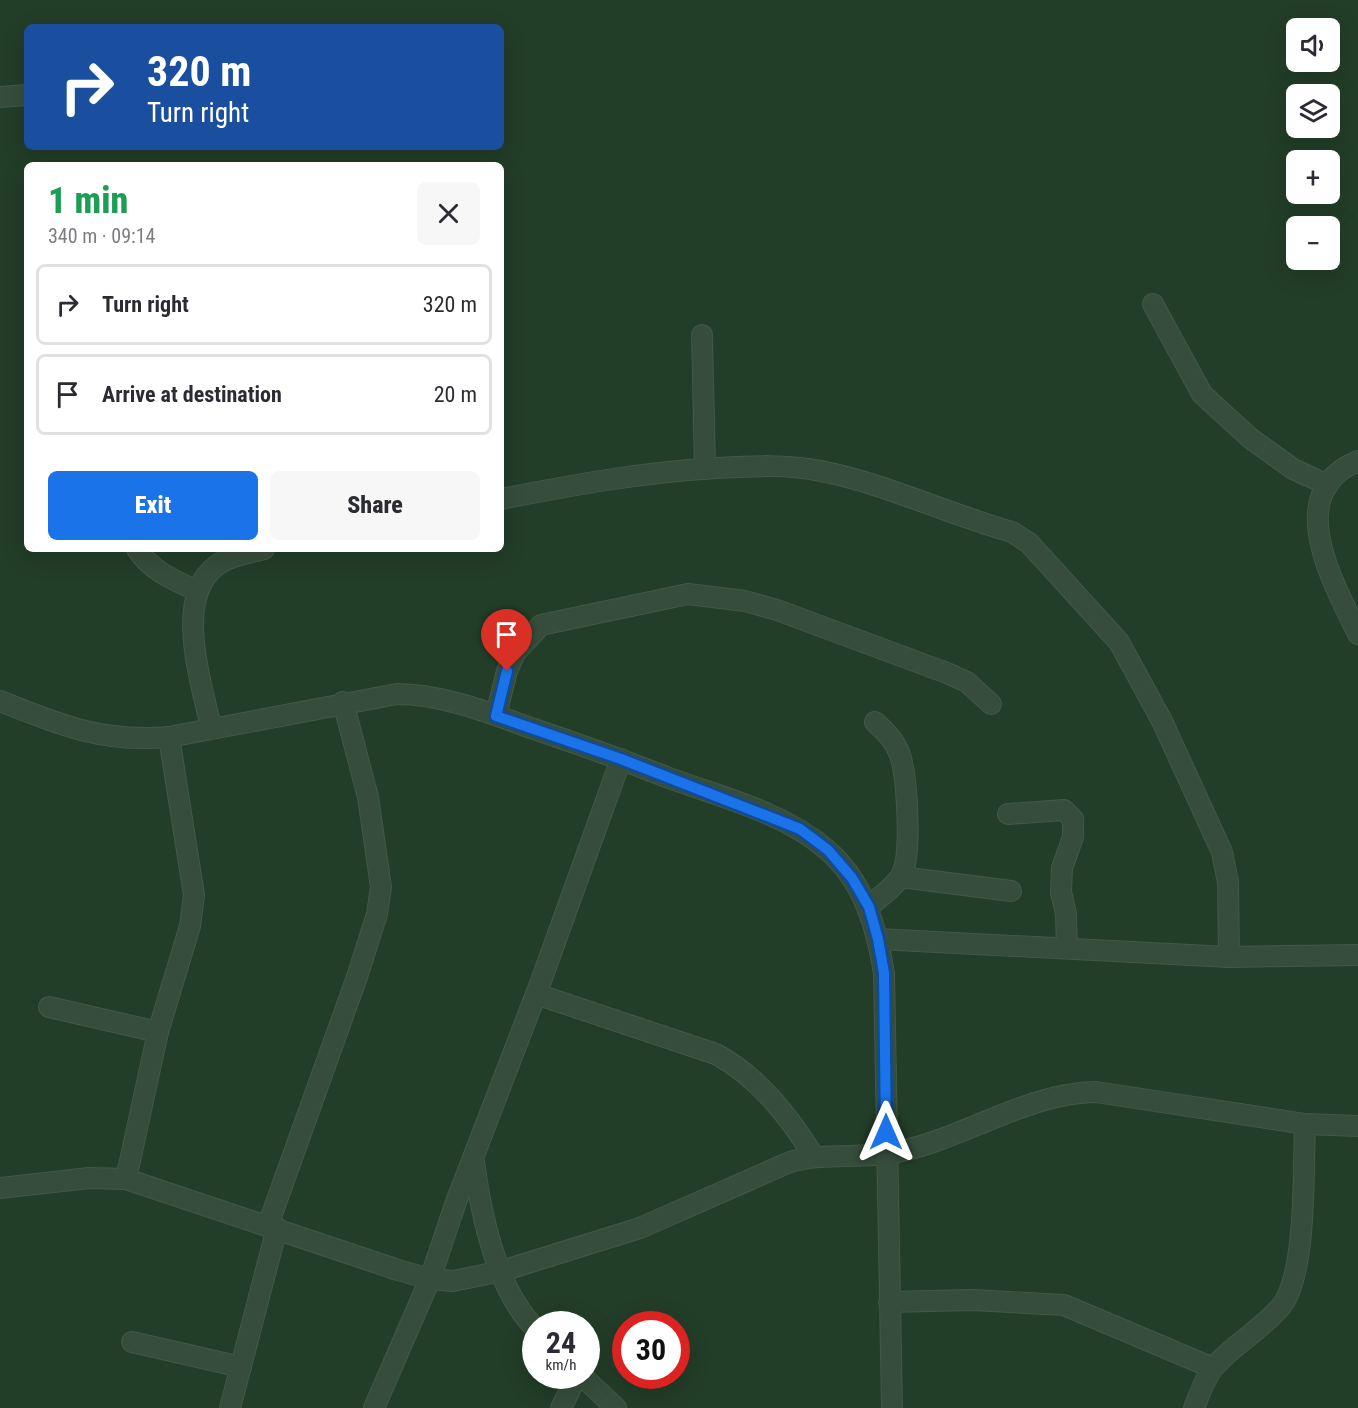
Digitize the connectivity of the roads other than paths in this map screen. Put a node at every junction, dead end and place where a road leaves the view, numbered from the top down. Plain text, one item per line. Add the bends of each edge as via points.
1 (24, 95) edge
2 (0, 97) edge
3 (1153, 304) dead end
4 (702, 335) dead end
5 (1358, 460) edge
6 (705, 469) junction
7 (1328, 485) junction
8 (504, 499) edge
9 (139, 552) edge
10 (255, 552) edge
11 (198, 591) junction
12 (1358, 634) edge
13 (0, 701) edge
14 (343, 702) junction
15 (991, 704) dead end
16 (496, 716) junction
17 (875, 722) dead end
18 (211, 728) junction
19 (169, 737) junction
20 (621, 759) junction
21 (1008, 814) dead end
22 (901, 877) junction
23 (1011, 891) dead end
24 (869, 907) junction
25 (878, 939) junction
26 (1067, 948) junction
27 (1358, 955) edge
28 (1229, 957) junction
29 (536, 994) junction
30 (49, 1006) dead end
31 (158, 1032) junction
32 (1305, 1124) junction
33 (1358, 1126) edge
34 (886, 1154) junction
35 (813, 1155) junction
36 (473, 1160) junction
37 (126, 1179) junction
38 (0, 1188) edge
39 (273, 1227) junction
40 (502, 1271) junction
41 (430, 1279) junction
42 (889, 1302) junction
43 (522, 1314) edge
44 (132, 1342) dead end
45 (241, 1367) junction
46 (1213, 1368) junction
47 (570, 1389) edge
48 (596, 1389) edge
49 (230, 1408) edge
50 (374, 1408) edge
51 (561, 1408) edge
52 (616, 1408) edge
53 (892, 1408) edge
54 (1194, 1408) edge

1 - 2 street
3 - 7 street via 1202,394 1250,438 1293,469
4 - 6 street
5 - 7 street
6 - 8 street via 630,476
6 - 28 street via 784,467 844,476 1012,532 1029,543 1119,642 1162,721 1222,852 1228,882
7 - 12 street via 1317,512 1319,538 1325,566
9 - 11 street via 160,572
10 - 11 street via 217,565
11 - 18 street via 192,629
13 - 19 street via 56,723 107,736 142,740
14 - 16 street via 413,694
14 - 18 street
14 - 39 street via 368,797 381,887 377,914 357,977
15 - 16 street via 967,682 806,620 745,601 688,594 541,625 515,653
16 - 20 street
17 - 22 street via 893,740 904,774 906,855
18 - 19 street
19 - 31 street via 194,895 190,926
20 - 24 street via 800,829 828,850 852,878
20 - 29 street
21 - 26 street via 1064,810 1073,819 1073,837 1061,880
22 - 23 street
22 - 24 street
24 - 25 street
25 - 26 street
25 - 34 street via 884,973
26 - 28 street
27 - 28 street
29 - 35 street via 680,1041 735,1065 772,1099
29 - 36 street
30 - 31 street
31 - 37 street
32 - 33 street
32 - 34 street via 1096,1092 1072,1092
32 - 46 street via 1299,1245 1292,1288 1262,1327
34 - 35 street
34 - 42 street
35 - 40 street via 640,1228
36 - 40 street via 484,1223
36 - 41 street
37 - 38 street via 55,1181
37 - 39 street
39 - 41 street
39 - 45 street
40 - 41 street via 453,1281
40 - 43 street
41 - 50 street
42 - 46 street via 973,1300 1064,1305
42 - 53 street
44 - 45 street
45 - 49 street
46 - 54 street
47 - 51 street
48 - 52 street

